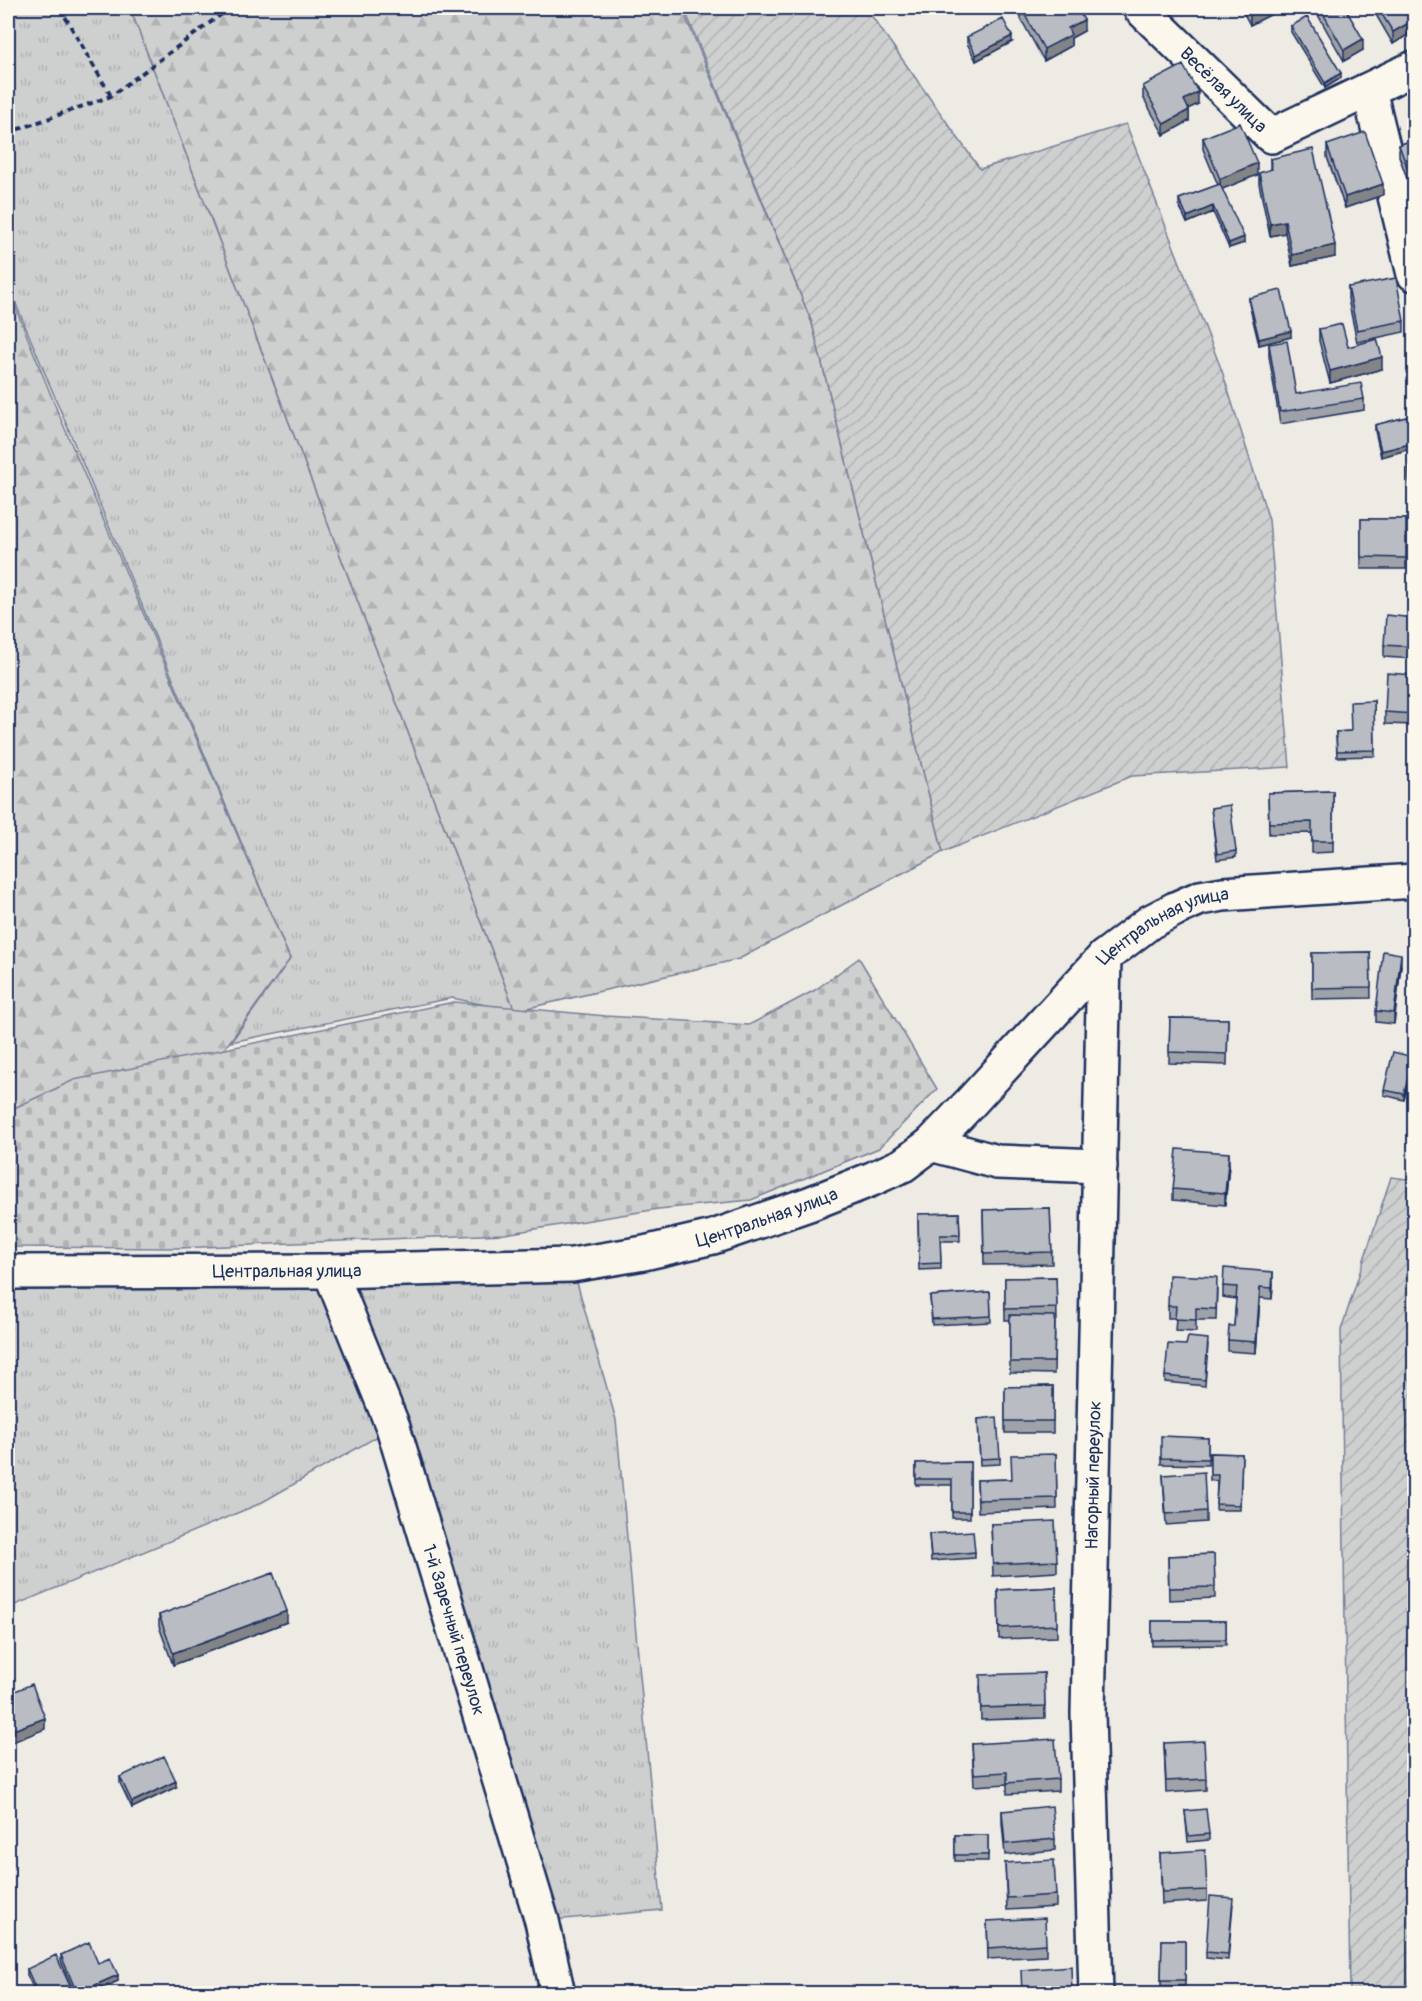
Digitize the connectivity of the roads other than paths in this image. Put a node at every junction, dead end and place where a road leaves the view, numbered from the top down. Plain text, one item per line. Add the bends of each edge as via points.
1 (1140, 8) edge
2 (1414, 68) edge
3 (1369, 90) junction
4 (1414, 274) edge
5 (1414, 881) edge
6 (1104, 957) junction
7 (931, 1144) junction
8 (1100, 1166) junction
9 (330, 1271) junction
10 (8, 1272) edge
11 (558, 1994) edge
12 (1096, 1994) edge

1 - 3 street, Весёлая улица via 1271,136
2 - 3 street, Весёлая улица
3 - 4 street
5 - 6 street, Центральная улица via 1200,898 1150,922
6 - 7 street, Центральная улица
6 - 8 street, Нагорный переулок
7 - 8 street via 997,1162
7 - 9 street, Центральная улица via 903,1165 809,1204 713,1237 644,1253 572,1265
8 - 12 street, Нагорный переулок via 1088,1713
9 - 10 street, Центральная улица
9 - 11 street, 1-й Заречный переулок via 393,1427 542,1921

